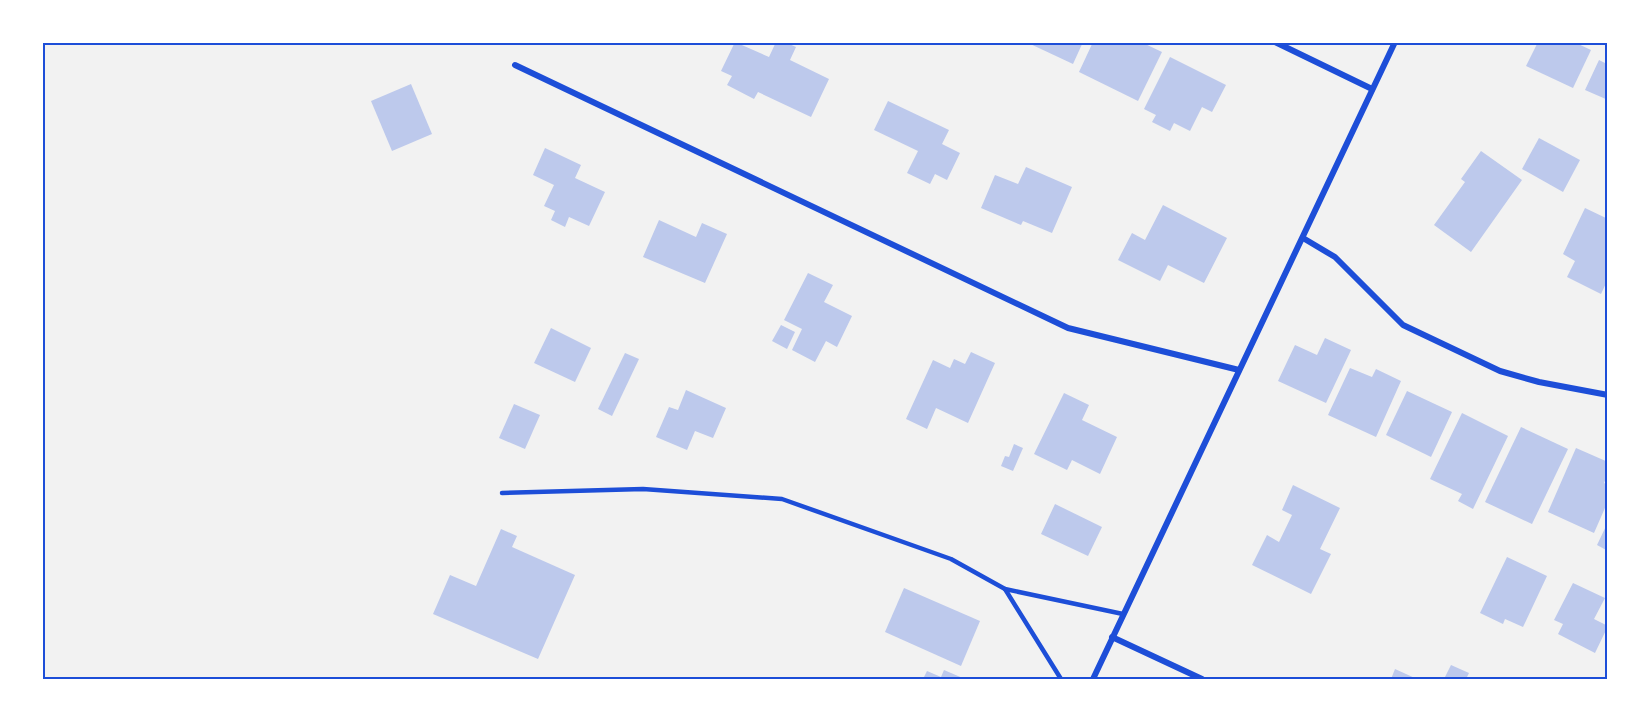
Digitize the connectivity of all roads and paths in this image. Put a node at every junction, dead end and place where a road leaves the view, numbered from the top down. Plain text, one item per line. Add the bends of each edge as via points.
1 (1275, 42) edge
2 (1395, 42) edge
3 (515, 65) dead end
4 (1372, 89) junction
5 (1303, 238) junction
6 (1239, 370) junction
7 (1608, 395) edge
8 (502, 493) dead end
9 (1005, 589) junction
10 (1123, 614) junction
11 (1112, 637) junction
12 (1061, 679) edge
13 (1093, 679) edge
14 (1202, 679) edge

1 - 4 street
2 - 4 street
3 - 6 street via 1068,328
4 - 5 street
5 - 6 street
5 - 7 street via 1335,257 1404,325 1500,371
6 - 10 street
8 - 9 lane via 644,489 782,499 951,559
9 - 10 lane
9 - 12 lane
10 - 11 street
11 - 13 street
11 - 14 street

